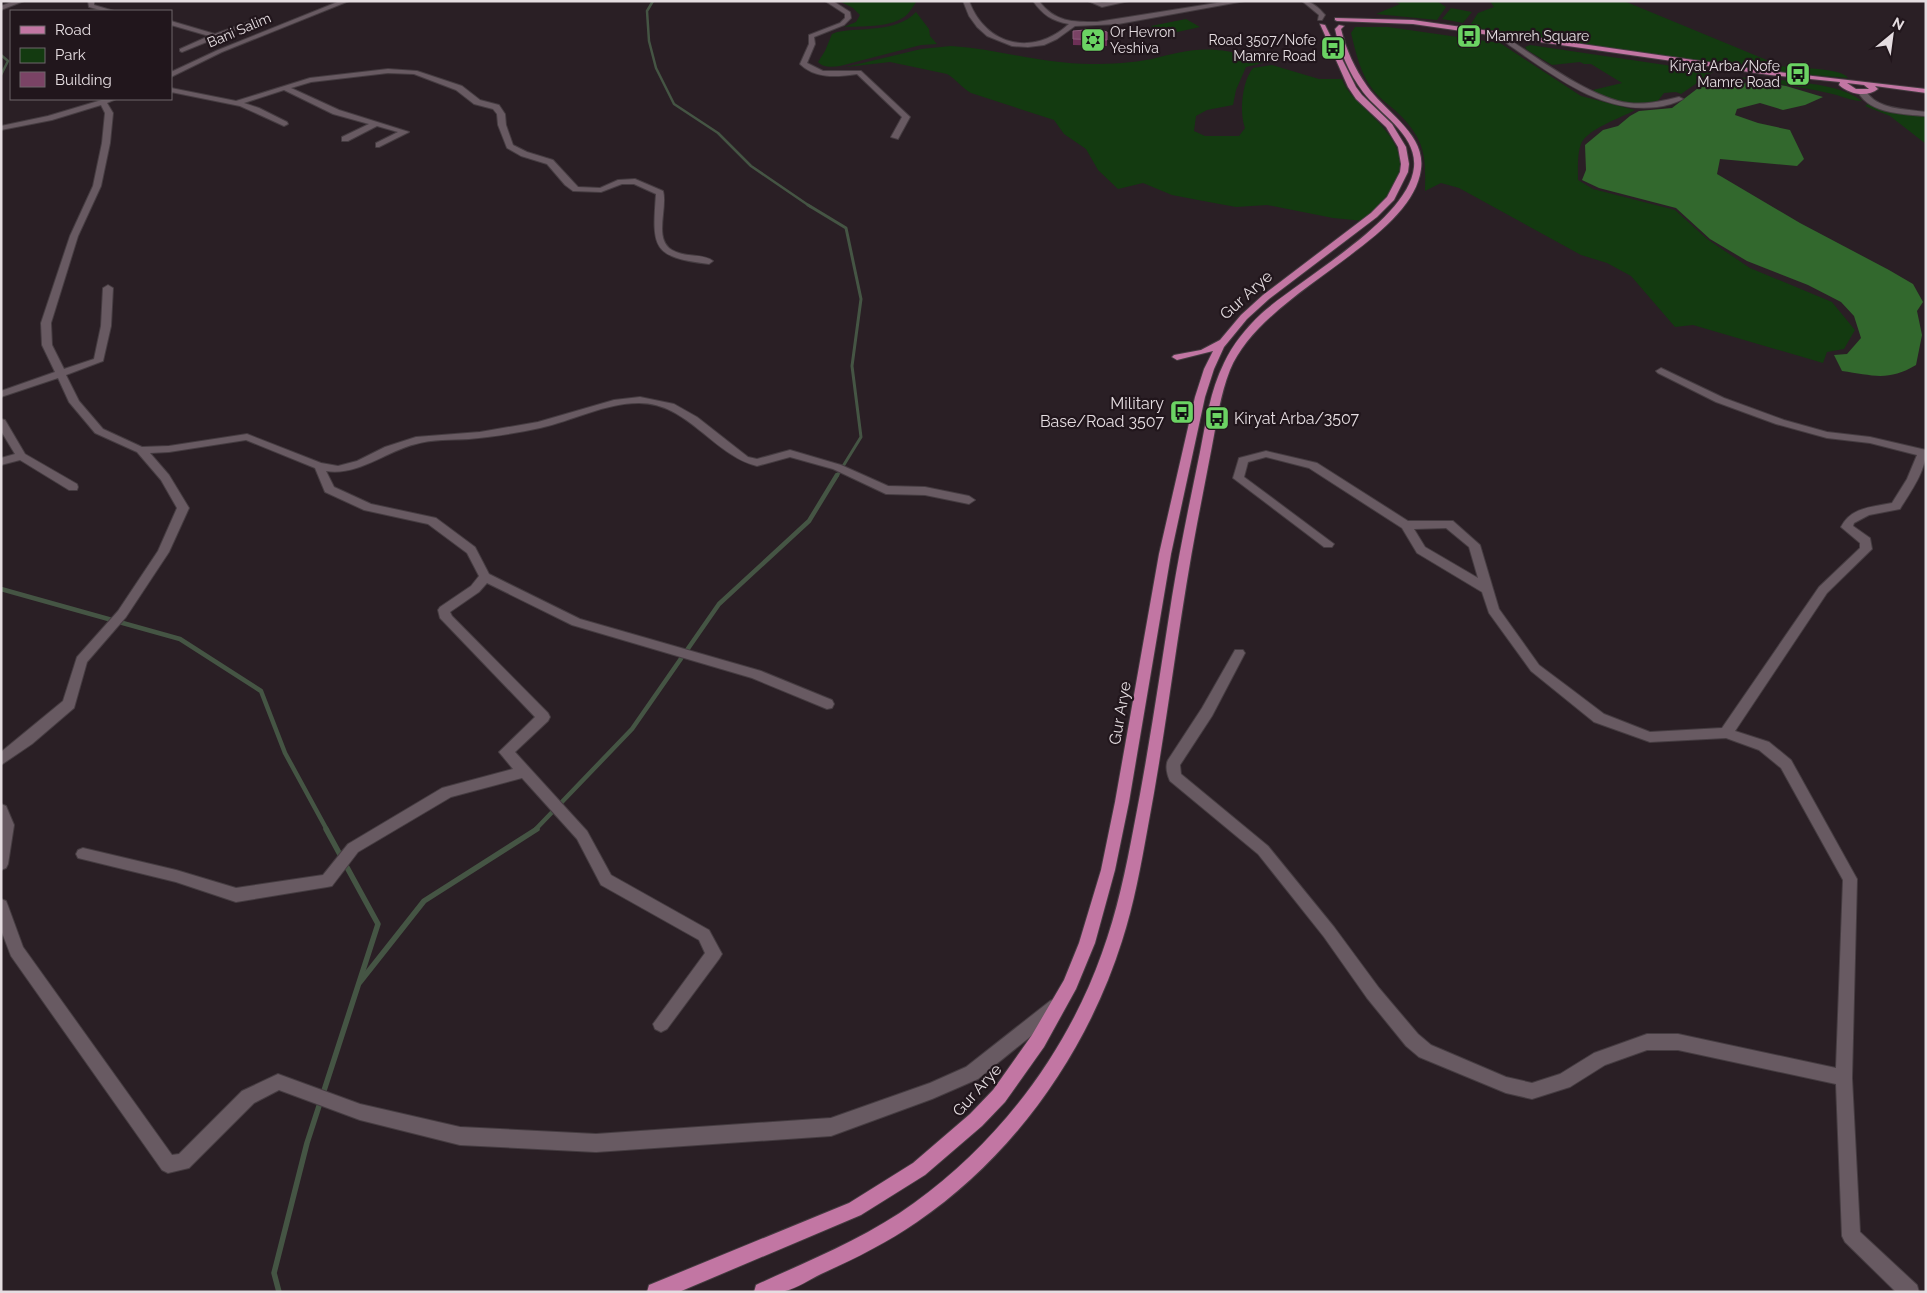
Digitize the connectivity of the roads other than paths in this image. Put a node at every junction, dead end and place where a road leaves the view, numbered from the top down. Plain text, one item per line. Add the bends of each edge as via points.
1 (20, 1) edge
2 (91, 1) edge
3 (346, 1) edge
4 (828, 1) edge
5 (966, 1) edge
6 (1036, 1) edge
7 (1091, 1) edge
8 (1126, 1) edge
9 (1242, 1) edge
10 (1306, 1) edge
11 (1318, 2) edge
12 (1, 8) edge
13 (107, 10) edge
14 (254, 22) dead end
15 (1321, 22) junction
16 (1339, 22) junction
17 (1074, 23) junction
18 (172, 24) edge
19 (214, 36) junction
20 (1505, 40) junction
21 (1524, 42) junction
22 (1518, 48) junction
23 (182, 50) dead end
24 (172, 75) edge
25 (1847, 81) junction
26 (1866, 83) junction
27 (282, 87) junction
28 (1849, 89) junction
29 (172, 90) edge
30 (1871, 91) junction
31 (1926, 91) edge
32 (1862, 92) junction
33 (1926, 96) edge
34 (1679, 99) dead end
35 (109, 100) edge
36 (102, 102) junction
37 (239, 102) junction
38 (1926, 114) edge
39 (284, 124) dead end
40 (375, 124) junction
41 (1, 128) edge
42 (895, 137) dead end
43 (345, 139) dead end
44 (379, 145) dead end
45 (709, 261) dead end
46 (108, 288) dead end
47 (1223, 342) junction
48 (1177, 357) dead end
49 (1661, 371) dead end
50 (61, 374) junction
51 (1, 394) edge
52 (1, 422) edge
53 (141, 450) junction
54 (21, 456) junction
55 (1, 462) edge
56 (319, 466) junction
57 (73, 487) dead end
58 (969, 500) dead end
59 (1406, 525) junction
60 (1328, 544) dead end
61 (485, 577) junction
62 (1488, 590) junction
63 (1238, 653) dead end
64 (827, 704) dead end
65 (1726, 733) junction
66 (1, 760) edge
67 (524, 772) junction
68 (1, 810) edge
69 (84, 854) dead end
70 (1, 864) edge
71 (1, 906) edge
72 (1059, 1003) junction
73 (661, 1024) dead end
74 (1844, 1078) junction
75 (656, 1292) edge
76 (763, 1292) edge
77 (1910, 1292) edge

1 - 12 street
2 - 13 street via 90,6
3 - 24 street, Bani Salim via 220,51
4 - 42 street via 848,13 848,18 842,24 811,36 812,44 803,64 811,71 829,75 859,72 906,117
5 - 17 street via 978,25 992,37 1008,42 1043,42 1056,38
6 - 17 street via 1048,15
7 - 8 street via 1102,5
9 - 17 street via 1121,22
10 - 11 street
10 - 15 street via 1322,15
11 - 16 street
14 - 19 street
15 - 16 main road
15 - 16 main road
15 - 47 main road, Gur Arye via 1352,87 1389,126 1402,147 1404,172 1397,188 1379,210 1254,307
16 - 20 main road via 1398,24
16 - 25 main road via 1413,22
16 - 76 main road, Gur Arye via 1340,38 1363,86 1401,126 1415,148 1417,174 1404,202 1386,220 1267,312 1235,350 1225,372 1216,400 1184,558 1132,876 1111,951 1097,987 1060,1055 1021,1113 953,1183 885,1231
18 - 19 street
19 - 23 street
20 - 21 main road
20 - 22 street
21 - 22 street via 1518,44
21 - 28 main road
22 - 34 street via 1591,95 1608,102 1654,106
25 - 26 main road
25 - 28 main road via 1843,83
26 - 30 main road via 1872,87
26 - 31 main road
27 - 37 street
27 - 40 street via 329,110
27 - 45 street via 388,70 415,72 459,88 477,102 496,108 501,114 510,146 550,162 576,189 601,190 621,182 634,182 660,193 660,246 668,254
28 - 32 main road
29 - 37 street
30 - 32 main road
30 - 33 main road
32 - 38 street via 1865,98 1877,105
35 - 36 street
36 - 41 street
36 - 50 street via 109,113 96,186 74,236 46,323 47,345
37 - 39 street
40 - 43 street
40 - 44 street via 405,132
46 - 50 street via 106,326 98,361
47 - 48 main road via 1204,352
47 - 72 main road, Gur Arye via 1204,381 1167,545 1108,870 1087,943
49 - 65 street via 1720,400 1780,422 1827,435 1870,440 1923,452 1896,506 1855,515 1849,521 1847,528 1866,541 1866,549 1823,590
50 - 51 street
50 - 53 street via 74,402 99,431
52 - 54 street
53 - 56 street via 247,437
53 - 66 street via 167,478 183,508 164,552 122,614 80,660 69,704
54 - 55 street
54 - 57 street
56 - 58 street via 338,469 416,440 480,435 539,425 614,403 640,400 670,406 693,419 744,459 757,463 790,453 837,467 886,490 925,491
56 - 61 street via 329,489 368,507 432,521 471,550
59 - 60 street via 1314,465 1266,454 1243,460 1238,478
59 - 62 street via 1421,550
59 - 62 street via 1449,524 1474,545
61 - 64 street via 576,622 756,674
61 - 67 street via 475,589 444,610 446,618 544,716 506,752
62 - 65 street via 1494,610 1535,668 1599,718 1650,737
63 - 74 street via 1207,712 1173,764 1175,777 1263,850 1373,993 1425,1051 1506,1085 1532,1091 1564,1081 1600,1058 1647,1042 1678,1042
65 - 74 street via 1764,746 1786,764 1850,879
67 - 69 street via 447,792 353,848 327,881 236,895 176,876
67 - 73 street via 582,835 606,880 704,935 714,954
68 - 70 street via 7,825
71 - 72 street via 16,951 168,1164 183,1162 248,1097 278,1082 360,1112 460,1136 596,1143 831,1127 932,1091 972,1073
72 - 75 main road, Gur Arye via 1038,1042 1000,1096 919,1169 855,1209
74 - 77 street via 1852,1236

